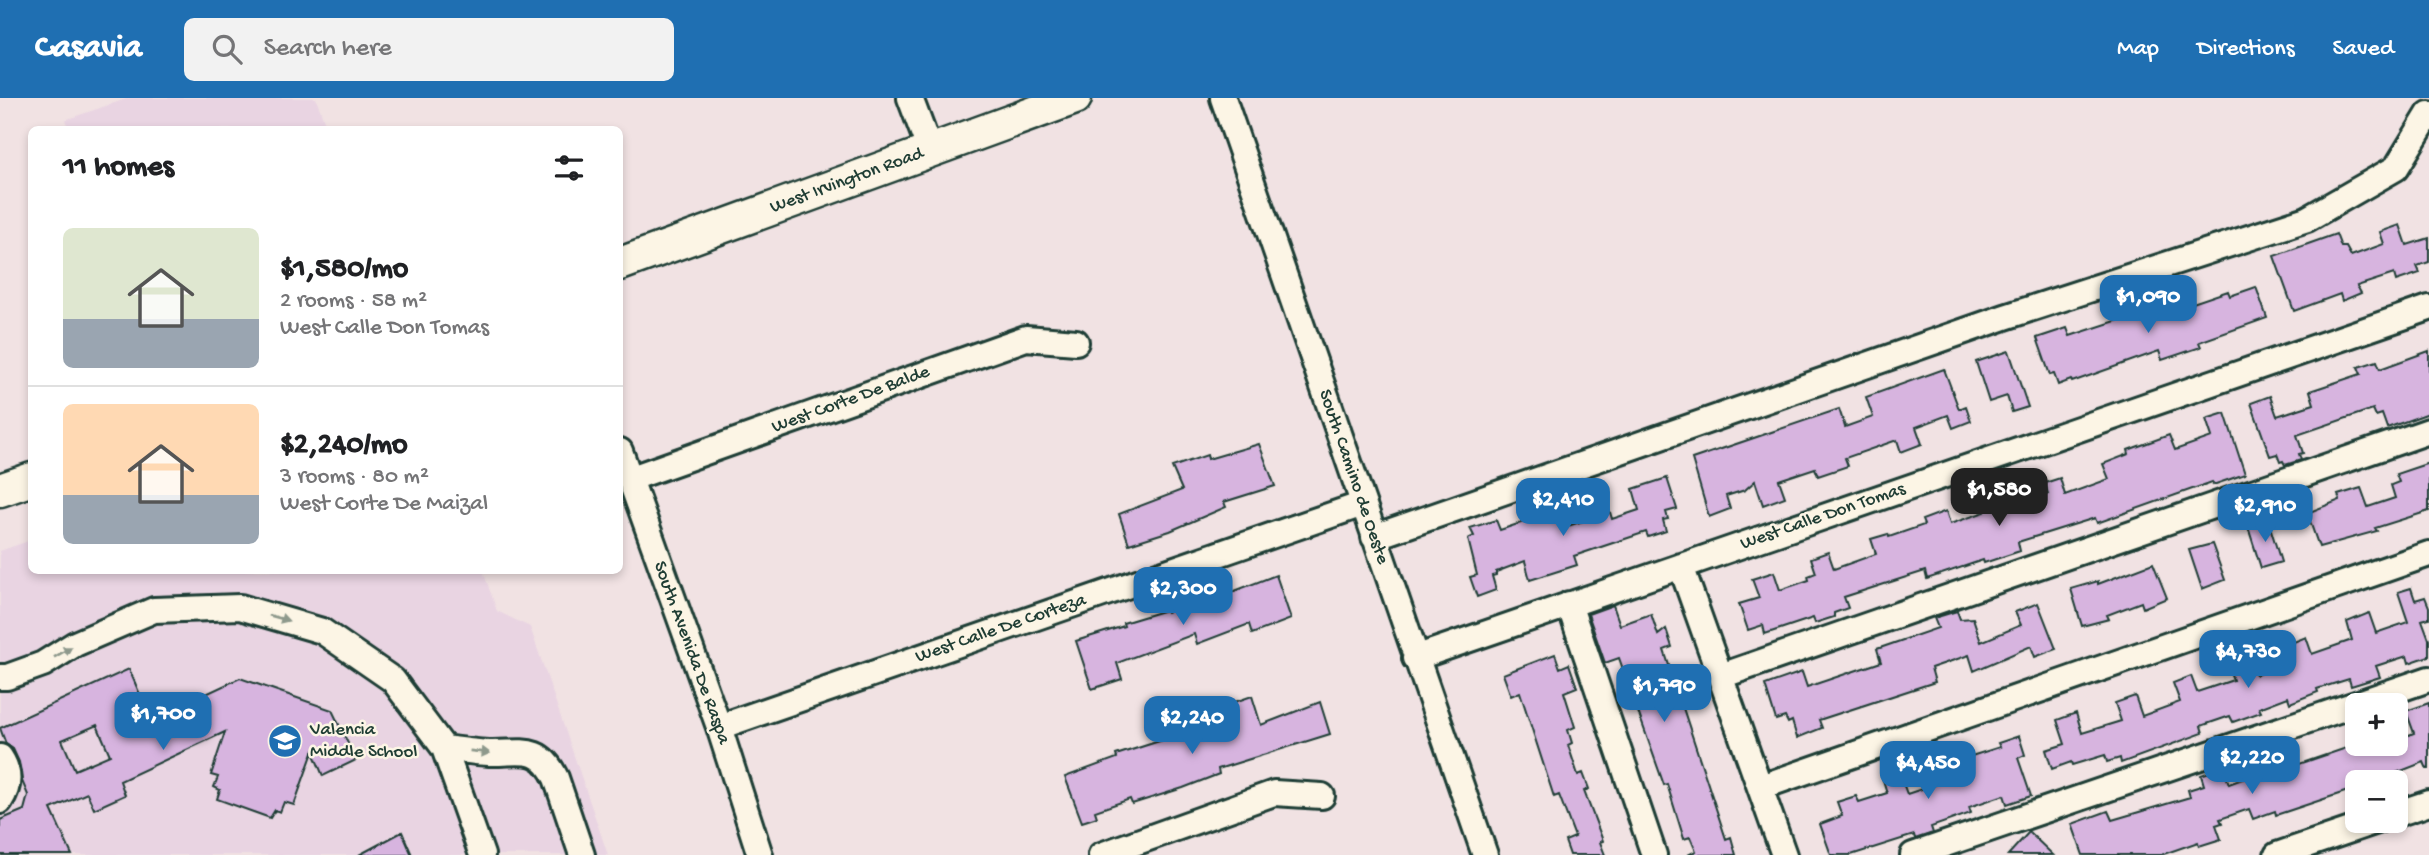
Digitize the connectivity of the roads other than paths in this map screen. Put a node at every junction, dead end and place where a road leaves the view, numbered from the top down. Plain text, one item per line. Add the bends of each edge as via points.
1 (910, 98) edge
2 (1075, 98) edge
3 (1223, 98) edge
4 (2428, 114) edge
5 (930, 151) junction
6 (623, 263) edge
7 (2429, 308) edge
8 (1076, 342) dead end
9 (2429, 431) edge
10 (623, 460) edge
11 (629, 479) junction
12 (28, 480) edge
13 (0, 490) edge
14 (1363, 504) junction
15 (1374, 537) junction
16 (2429, 554) edge
17 (1681, 566) junction
18 (1569, 604) junction
19 (1415, 658) junction
20 (1721, 676) junction
21 (0, 677) edge
22 (2429, 678) edge
23 (719, 727) junction
24 (444, 748) junction
25 (0, 757) edge
26 (1760, 787) junction
27 (1322, 796) dead end
28 (0, 802) edge
29 (2429, 803) edge
30 (2408, 810) edge
31 (2345, 832) edge
32 (482, 855) edge
33 (582, 855) edge
34 (760, 855) edge
35 (1101, 855) edge
36 (1485, 855) edge
37 (1654, 855) edge
38 (1784, 855) edge
39 (1913, 855) edge
40 (2277, 855) edge

1 - 5 street
2 - 5 main road, West Irvington Road
3 - 14 street, South Camino de Oeste
4 - 15 street via 2396,168 2307,219 2006,317
5 - 6 main road, West Irvington Road
7 - 17 street, West Calle Don Tomas
8 - 11 street, West Corte De Balde via 1026,338
9 - 20 street
10 - 11 street, South Avenida De Raspa
11 - 23 street, South Avenida De Raspa
12 - 13 main road
14 - 15 street, South Camino de Oeste
14 - 23 street, West Calle De Corteza
15 - 19 street, South Camino de Oeste
16 - 26 street
17 - 18 street, West Calle Don Tomas
17 - 20 street
18 - 19 street, West Calle Don Tomas
18 - 37 street
19 - 36 street, South Camino de Oeste
20 - 26 street
21 -> 24 street via 43,664 75,644 154,610 240,607 322,631 393,680
22 - 39 street
23 - 34 street, South Avenida De Raspa
24 - 32 street
24 -> 33 street via 492,753 520,750 542,758 556,778
25 - 28 street via 8,778
26 - 38 street
27 - 35 street via 1274,793
29 - 30 street
31 - 40 street

